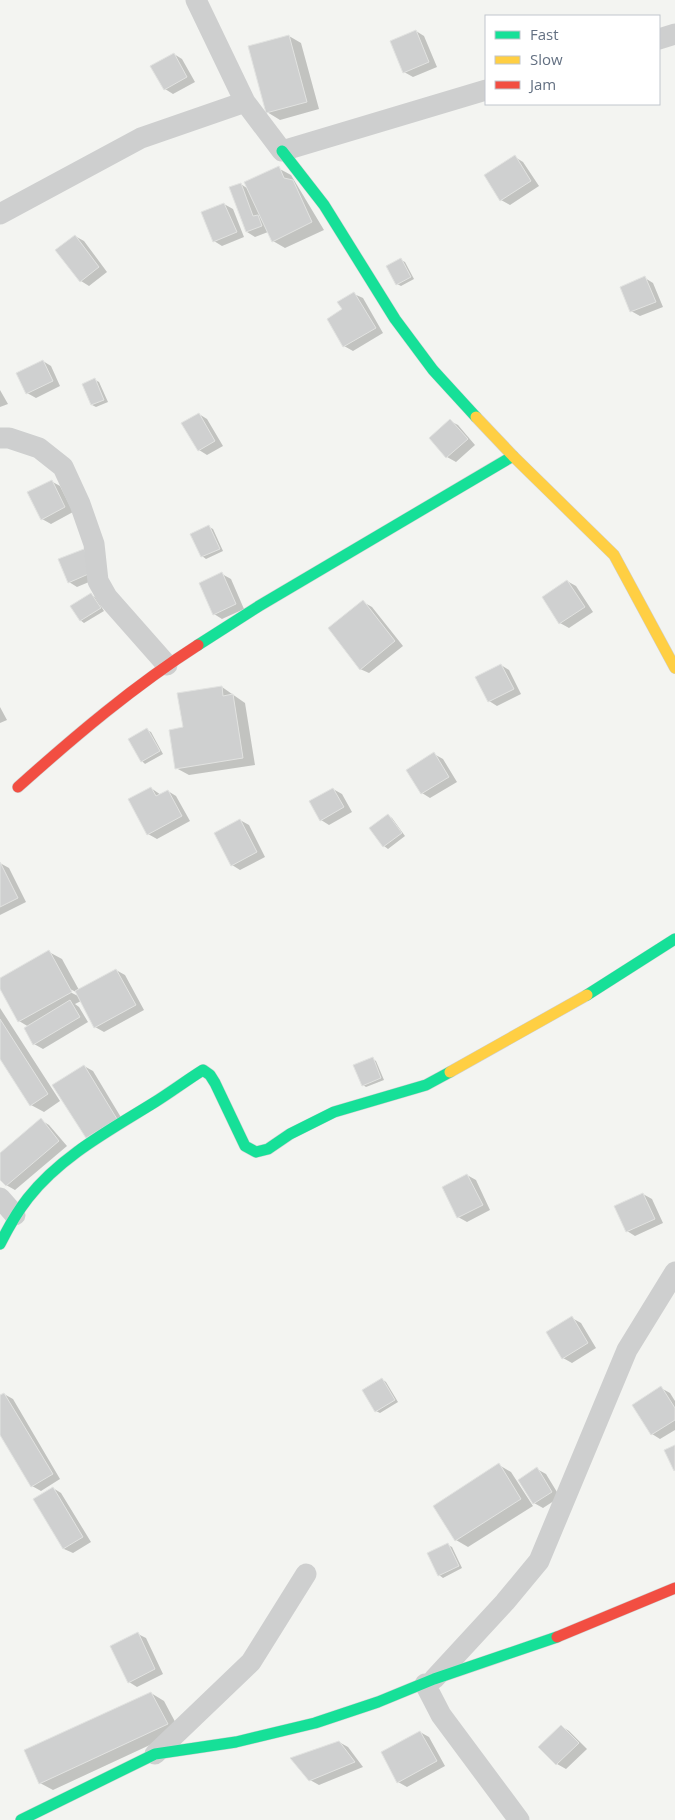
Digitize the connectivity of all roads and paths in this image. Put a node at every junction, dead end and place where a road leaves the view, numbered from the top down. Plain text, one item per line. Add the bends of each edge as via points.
1 (196, 0) edge
2 (675, 34) edge
3 (660, 39) edge
4 (485, 90) edge
5 (246, 102) junction
6 (282, 151) junction
7 (0, 214) edge
8 (0, 438) edge
9 (513, 456) junction
10 (167, 665) junction
11 (675, 668) edge
12 (18, 787) dead end
13 (675, 939) edge
14 (0, 1198) edge
15 (15, 1215) junction
16 (0, 1244) edge
17 (675, 1272) edge
18 (306, 1574) dead end
19 (675, 1588) edge
20 (430, 1682) junction
21 (155, 1754) junction
22 (22, 1820) edge
23 (519, 1820) edge

1 - 5 street
2 - 3 street
4 - 6 street
5 - 6 street
5 - 7 street via 141,138
6 - 9 street via 324,204 395,319 433,370
8 - 10 street via 39,448 63,467 94,544 98,581 106,597
9 - 10 street via 259,606
9 - 11 street via 614,555
10 - 12 street via 77,735
13 - 15 street via 571,1005 426,1085 334,1112 290,1134 268,1150 256,1152 245,1146 215,1083 203,1070 86,1145 48,1175
14 - 15 street
15 - 16 street
17 - 20 street via 627,1350 539,1561 506,1602
18 - 21 street via 251,1662
19 - 20 street via 542,1643
20 - 21 street via 315,1723 236,1742
20 - 23 street via 441,1714
21 - 22 street

